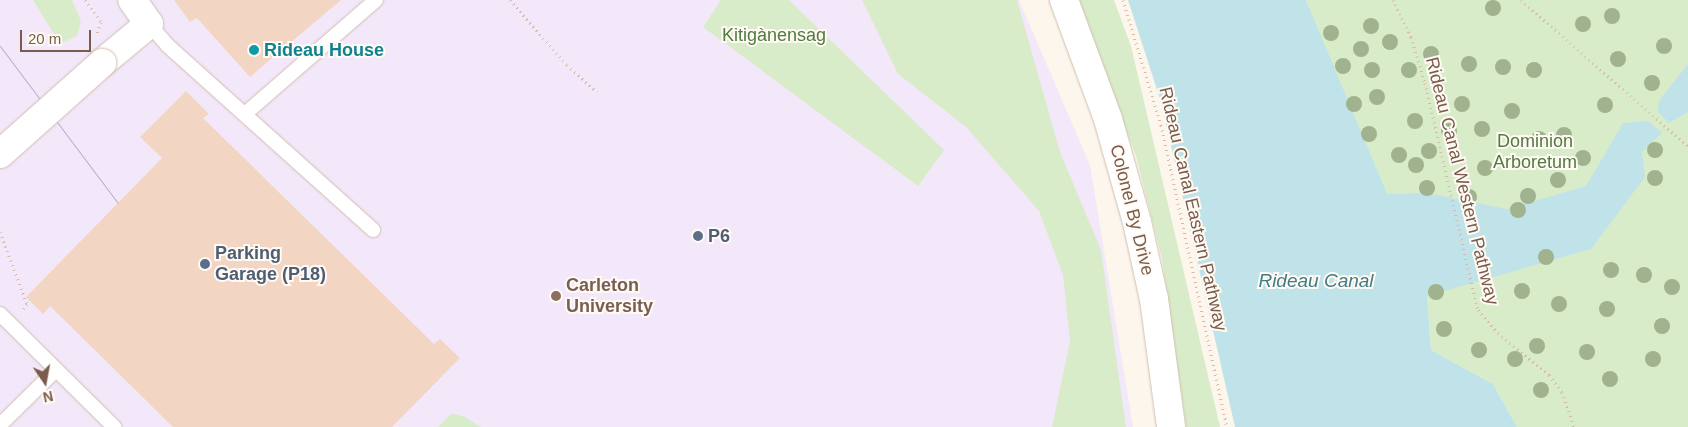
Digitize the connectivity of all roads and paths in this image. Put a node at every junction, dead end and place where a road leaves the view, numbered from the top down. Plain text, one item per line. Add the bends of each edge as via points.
1 (85, 0) edge
2 (132, 0) edge
3 (376, 0) edge
4 (510, 0) edge
5 (1064, 0) edge
6 (1123, 0) edge
7 (1393, 0) edge
8 (1521, 0) edge
9 (101, 22) dead end
10 (149, 24) junction
11 (598, 92) dead end
12 (246, 113) junction
13 (1688, 146) edge
14 (0, 154) edge
15 (373, 230) dead end
16 (0, 232) edge
17 (27, 304) dead end
18 (0, 314) edge
19 (56, 370) junction
20 (0, 425) edge
21 (114, 427) edge
22 (1171, 427) edge
23 (1227, 427) edge
24 (1574, 427) edge

1 - 9 path
2 - 10 main road
3 - 12 lane
4 - 11 path via 566,65
5 - 22 main road, Colonel By Drive via 1108,119 1137,222 1154,299
6 - 23 path, Rideau Canal Eastern Pathway via 1162,125
7 - 24 path, Rideau Canal Western Pathway via 1411,37 1425,83 1478,310 1498,333 1531,358 1562,392
8 - 13 path
10 - 12 lane via 166,46
10 - 14 main road, bridge
12 - 15 lane
16 - 17 path
18 - 19 lane
19 - 20 lane
19 - 21 lane

